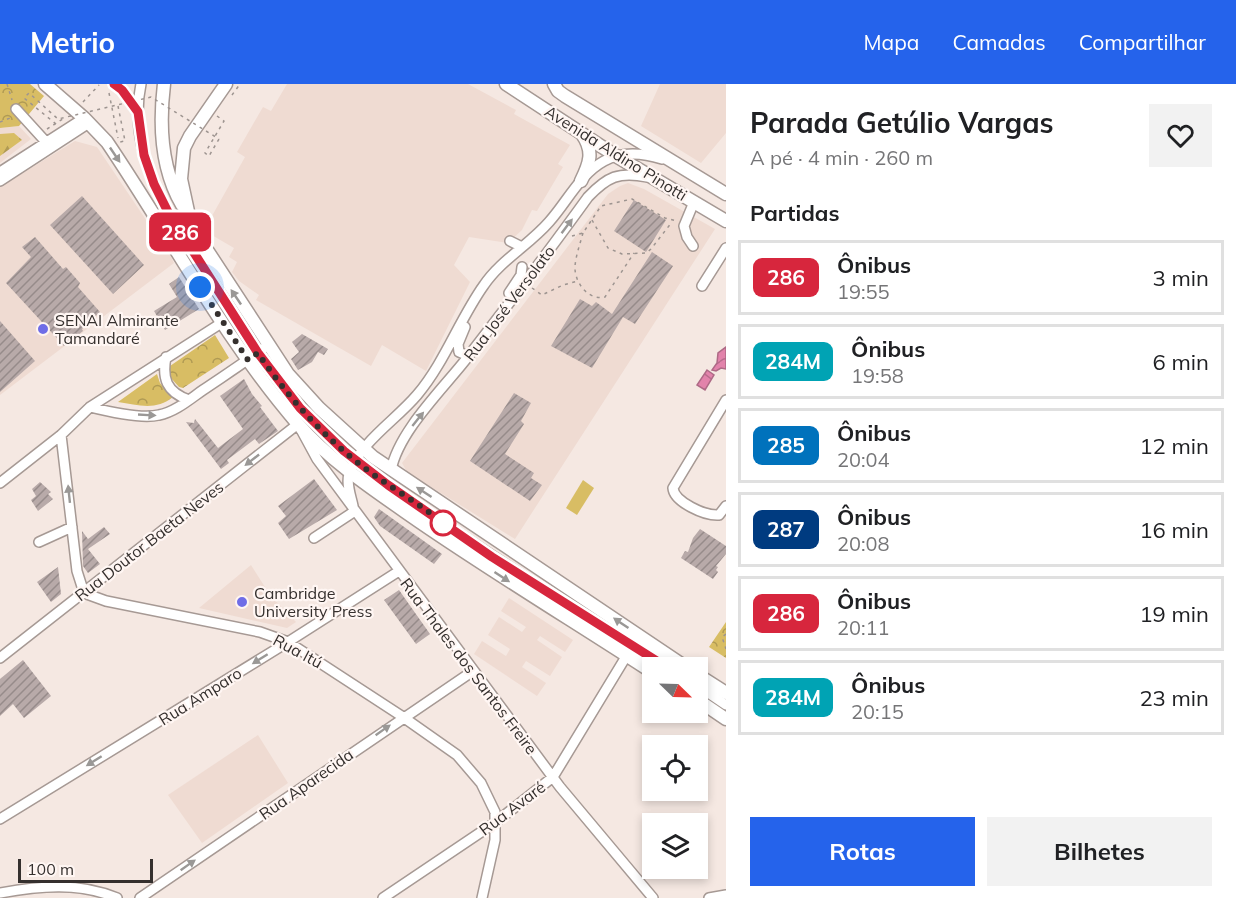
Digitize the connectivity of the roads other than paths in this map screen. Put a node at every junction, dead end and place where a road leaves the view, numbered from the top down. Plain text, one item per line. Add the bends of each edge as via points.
1 (45, 84) edge
2 (141, 84) edge
3 (164, 84) edge
4 (226, 84) edge
5 (506, 84) edge
6 (554, 84) edge
7 (111, 88) edge
8 (15, 109) road end
9 (138, 112) junction
10 (87, 120) junction
11 (581, 133) junction
12 (46, 142) junction
13 (616, 156) junction
14 (673, 162) junction
15 (0, 172) edge
16 (654, 179) junction
17 (0, 181) edge
18 (581, 181) junction
19 (726, 194) edge
20 (694, 202) junction
21 (189, 216) junction
22 (726, 221) edge
23 (510, 241) dead end
24 (693, 246) dead end
25 (522, 248) junction
26 (726, 248) edge
27 (510, 258) junction
28 (522, 267) junction
29 (532, 273) junction
30 (702, 286) dead end
31 (472, 305) junction
32 (498, 317) junction
33 (222, 322) junction
34 (268, 345) junction
35 (253, 356) junction
36 (468, 356) junction
37 (166, 357) junction
38 (189, 400) junction
39 (726, 400) edge
40 (90, 407) junction
41 (298, 424) junction
42 (61, 435) junction
43 (364, 450) junction
44 (353, 467) junction
45 (391, 470) junction
46 (0, 483) edge
47 (726, 506) edge
48 (355, 511) junction
49 (72, 527) junction
50 (314, 538) dead end
51 (39, 542) dead end
52 (399, 571) junction
53 (84, 593) junction
54 (288, 642) junction
55 (627, 655) junction
56 (651, 657) edge
57 (671, 657) edge
58 (0, 658) edge
59 (642, 665) edge
60 (473, 671) junction
61 (708, 681) edge
62 (708, 693) edge
63 (726, 693) edge
64 (726, 705) edge
65 (708, 707) edge
66 (403, 717) junction
67 (726, 719) edge
68 (553, 777) junction
69 (0, 819) edge
70 (496, 822) junction
71 (0, 893) edge
72 (726, 894) edge
73 (117, 898) edge
74 (140, 898) edge
75 (383, 898) edge
76 (482, 898) edge
77 (653, 898) edge
78 (709, 898) edge

1 - 10 main road
2 - 9 street
3 - 21 main road via 161,116 166,160 173,188
4 - 21 main road via 184,148 181,179
5 - 11 main road, Avenida Aldino Pinotti
6 - 14 main road, Avenida Aldino Pinotti via 565,96
7 - 9 street via 122,90
8 - 12 street
9 - 35 street via 144,155 160,199
10 - 12 street
10 - 17 street
10 -> 33 main road via 117,156
11 - 13 main road, Avenida Aldino Pinotti
11 - 18 main road via 590,147
12 - 15 street
13 - 14 street, Rua José Versolato via 644,154
13 - 16 main road, Avenida Aldino Pinotti
13 - 18 street, Rua José Versolato via 599,164
14 - 19 main road, Avenida Aldino Pinotti
16 - 20 main road, Avenida Aldino Pinotti
29 -> 16 street, Rua José Versolato via 602,183 621,175
18 - 25 street, Rua José Versolato via 550,222
20 - 22 main road, Avenida Aldino Pinotti
20 - 24 street via 684,226
34 -> 21 main road
23 - 25 street
25 - 27 street, Rua José Versolato
26 - 30 street
27 - 28 street
27 - 31 street, Rua José Versolato via 487,281
28 - 29 street
28 - 32 street
29 - 32 street, Rua José Versolato
31 - 36 street via 458,348
31 - 43 street, Rua José Versolato via 427,383
32 - 36 street, Rua José Versolato
33 - 35 main road
33 - 37 street
34 - 35 street
34 - 43 main road via 303,391
35 - 38 street
35 - 41 main road
35 - 44 street
45 -> 36 street, Rua José Versolato via 405,436
37 - 38 street via 167,383
37 - 40 street
40 -> 38 street via 158,415
39 - 47 street via 673,488 677,497 712,515 719,515
40 - 42 street
41 - 44 main road
41 - 48 street, Rua Thales dos Santos Freire via 317,459
41 -> 53 street, Rua Doutor Baeta Neves
42 - 46 street
49 -> 42 street
43 - 44 street, Rua José Versolato
43 - 45 main road
44 - 48 street via 348,484
44 -> 55 main road via 498,575
44 - 56 street
57 -> 45 main road
48 - 50 street
48 - 52 street, Rua Thales dos Santos Freire
49 - 51 street
49 - 53 street
52 - 54 street, Rua Amparo
52 - 60 street, Rua Thales dos Santos Freire
53 - 54 street, Rua Itú via 106,601 260,632
53 - 58 street, Rua Doutor Baeta Neves
54 - 66 street, Rua Itú
54 -> 69 street, Rua Amparo
55 - 59 main road
55 - 68 street, Rua Avaré
60 - 66 street, Rua Aparecida
60 - 68 street, Rua Thales dos Santos Freire
61 - 63 main road
62 - 64 street
65 - 67 main road
66 - 70 street, Rua Itú via 470,768 490,801
74 -> 66 street, Rua Aparecida
68 - 70 street, Rua Avaré
68 - 77 street, Rua Thales dos Santos Freire
70 - 75 street, Rua Avaré
70 - 76 street, Rua Itú
71 - 73 street via 55,886
72 - 78 street

